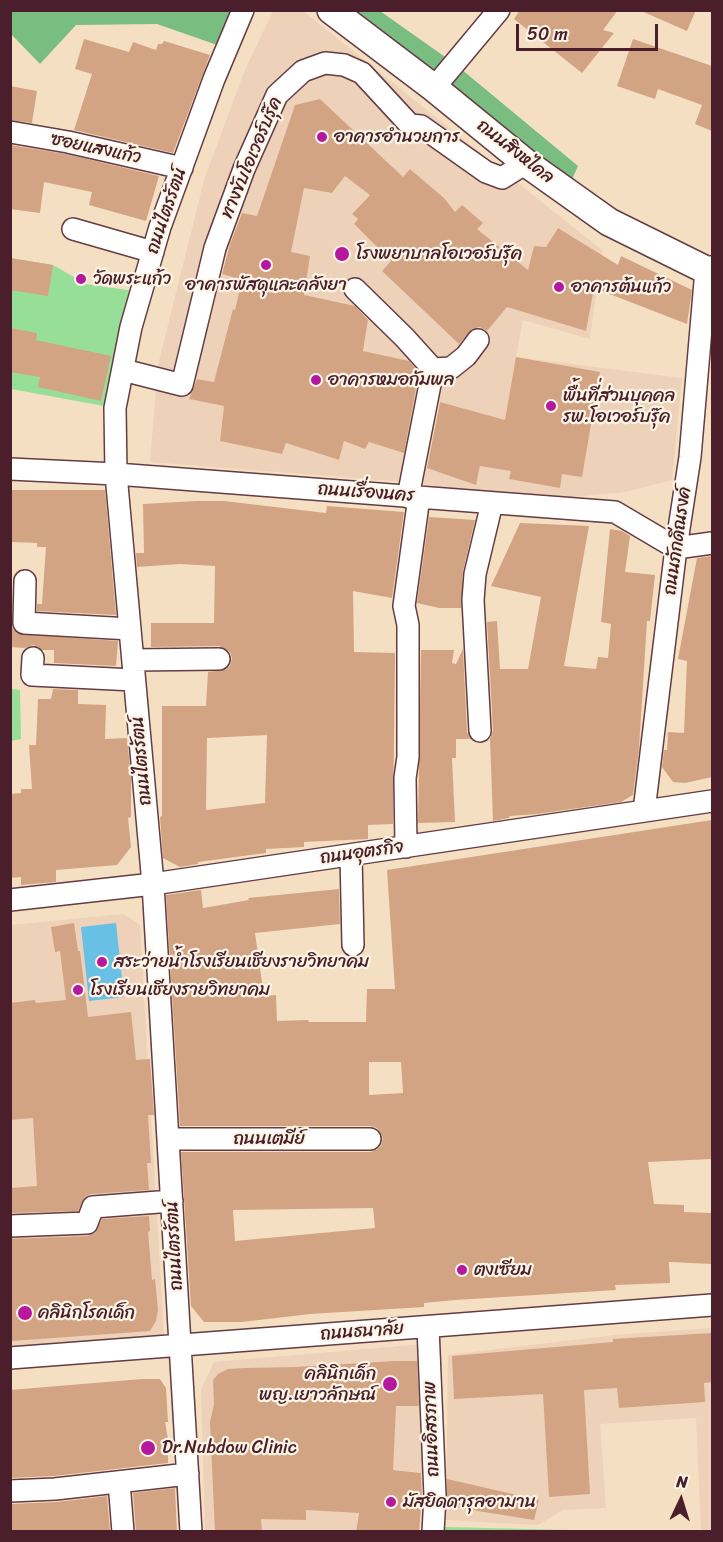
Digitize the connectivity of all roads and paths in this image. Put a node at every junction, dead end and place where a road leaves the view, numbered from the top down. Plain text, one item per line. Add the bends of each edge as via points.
1 (243, 10) edge
2 (331, 10) edge
3 (499, 10) edge
4 (434, 88) junction
5 (10, 132) edge
6 (526, 163) junction
7 (182, 168) junction
8 (73, 229) dead end
9 (153, 252) junction
10 (709, 270) edge
11 (355, 289) dead end
12 (478, 340) dead end
13 (433, 369) junction
14 (123, 370) junction
15 (10, 469) edge
16 (116, 474) junction
17 (414, 497) junction
18 (492, 503) junction
19 (712, 543) edge
20 (676, 548) junction
21 (25, 581) dead end
22 (130, 629) junction
23 (33, 658) dead end
24 (219, 659) dead end
25 (134, 670) junction
26 (480, 731) dead end
27 (712, 801) edge
28 (644, 811) junction
29 (406, 847) junction
30 (351, 855) junction
31 (153, 884) junction
32 (10, 900) edge
33 (353, 945) dead end
34 (168, 1139) junction
35 (370, 1139) dead end
36 (172, 1202) junction
37 (10, 1226) edge
38 (712, 1305) edge
39 (428, 1327) junction
40 (180, 1345) junction
41 (10, 1358) edge
42 (188, 1474) junction
43 (119, 1482) junction
44 (10, 1491) edge
45 (123, 1532) edge
46 (191, 1532) edge
47 (433, 1532) edge

1 - 7 street, ถนนไตรรัตน์
2 - 4 main road, ถนนสิงหไคล
3 - 4 street
4 - 6 main road, ถนนสิงหไคล
5 - 7 street, ซอยแสงแก้ว
6 - 10 main road, ถนนสิงหไคล via 609,222
6 - 14 street, ทางขับโอเวอร์บรุ๊ค via 502,178 486,172 421,126 410,125 362,73 344,65 325,63 303,71 277,94 244,169 215,248 182,385
7 - 9 street, ถนนไตรรัตน์
8 - 9 street
9 - 14 street, ถนนไตรรัตน์
10 - 20 street, ถนนภักดีณรงค์ via 690,457
11 - 13 street
12 - 13 street via 452,368
13 - 17 street
14 - 16 street, ถนนไตรรัตน์ via 115,408
15 - 16 street, ถนนเรื่องนคร
16 - 17 street, ถนนเรื่องนคร
16 - 22 street, ถนนไตรรัตน์
17 - 18 street, ถนนเรื่องนคร
17 - 29 street via 404,606 408,625
18 - 20 street, ถนนเรื่องนคร via 615,512
18 - 26 street via 475,574 473,600
19 - 20 street
20 - 28 street, ถนนภักดีณรงค์
21 - 22 street via 24,623
22 - 25 street, ถนนไตรรัตน์
23 - 25 street via 32,675
24 - 25 street
25 - 31 street, ถนนไตรรัตน์
27 - 28 street, ถนนอุตรกิจ
28 - 29 street, ถนนอุตรกิจ
29 - 30 street, ถนนอุตรกิจ
30 - 31 street, ถนนอุตรกิจ
30 - 33 street
31 - 32 street, ถนนอุตรกิจ
31 - 34 street, ถนนไตรรัตน์
34 - 35 street, ถนนเตมีย์
34 - 36 street, ถนนไตรรัตน์
36 - 37 street via 93,1207 87,1223
36 - 40 street, ถนนไตรรัตน์
38 - 39 street, ถนนธนาลัย
39 - 40 street, ถนนธนาลัย
39 - 47 street, ถนนอิสรภาพ
40 - 41 street, ถนนธนาลัย
40 - 42 street, ถนนไตรรัตน์
42 - 43 street
42 - 46 street, ถนนไตรรัตน์
43 - 44 street
43 - 45 street

